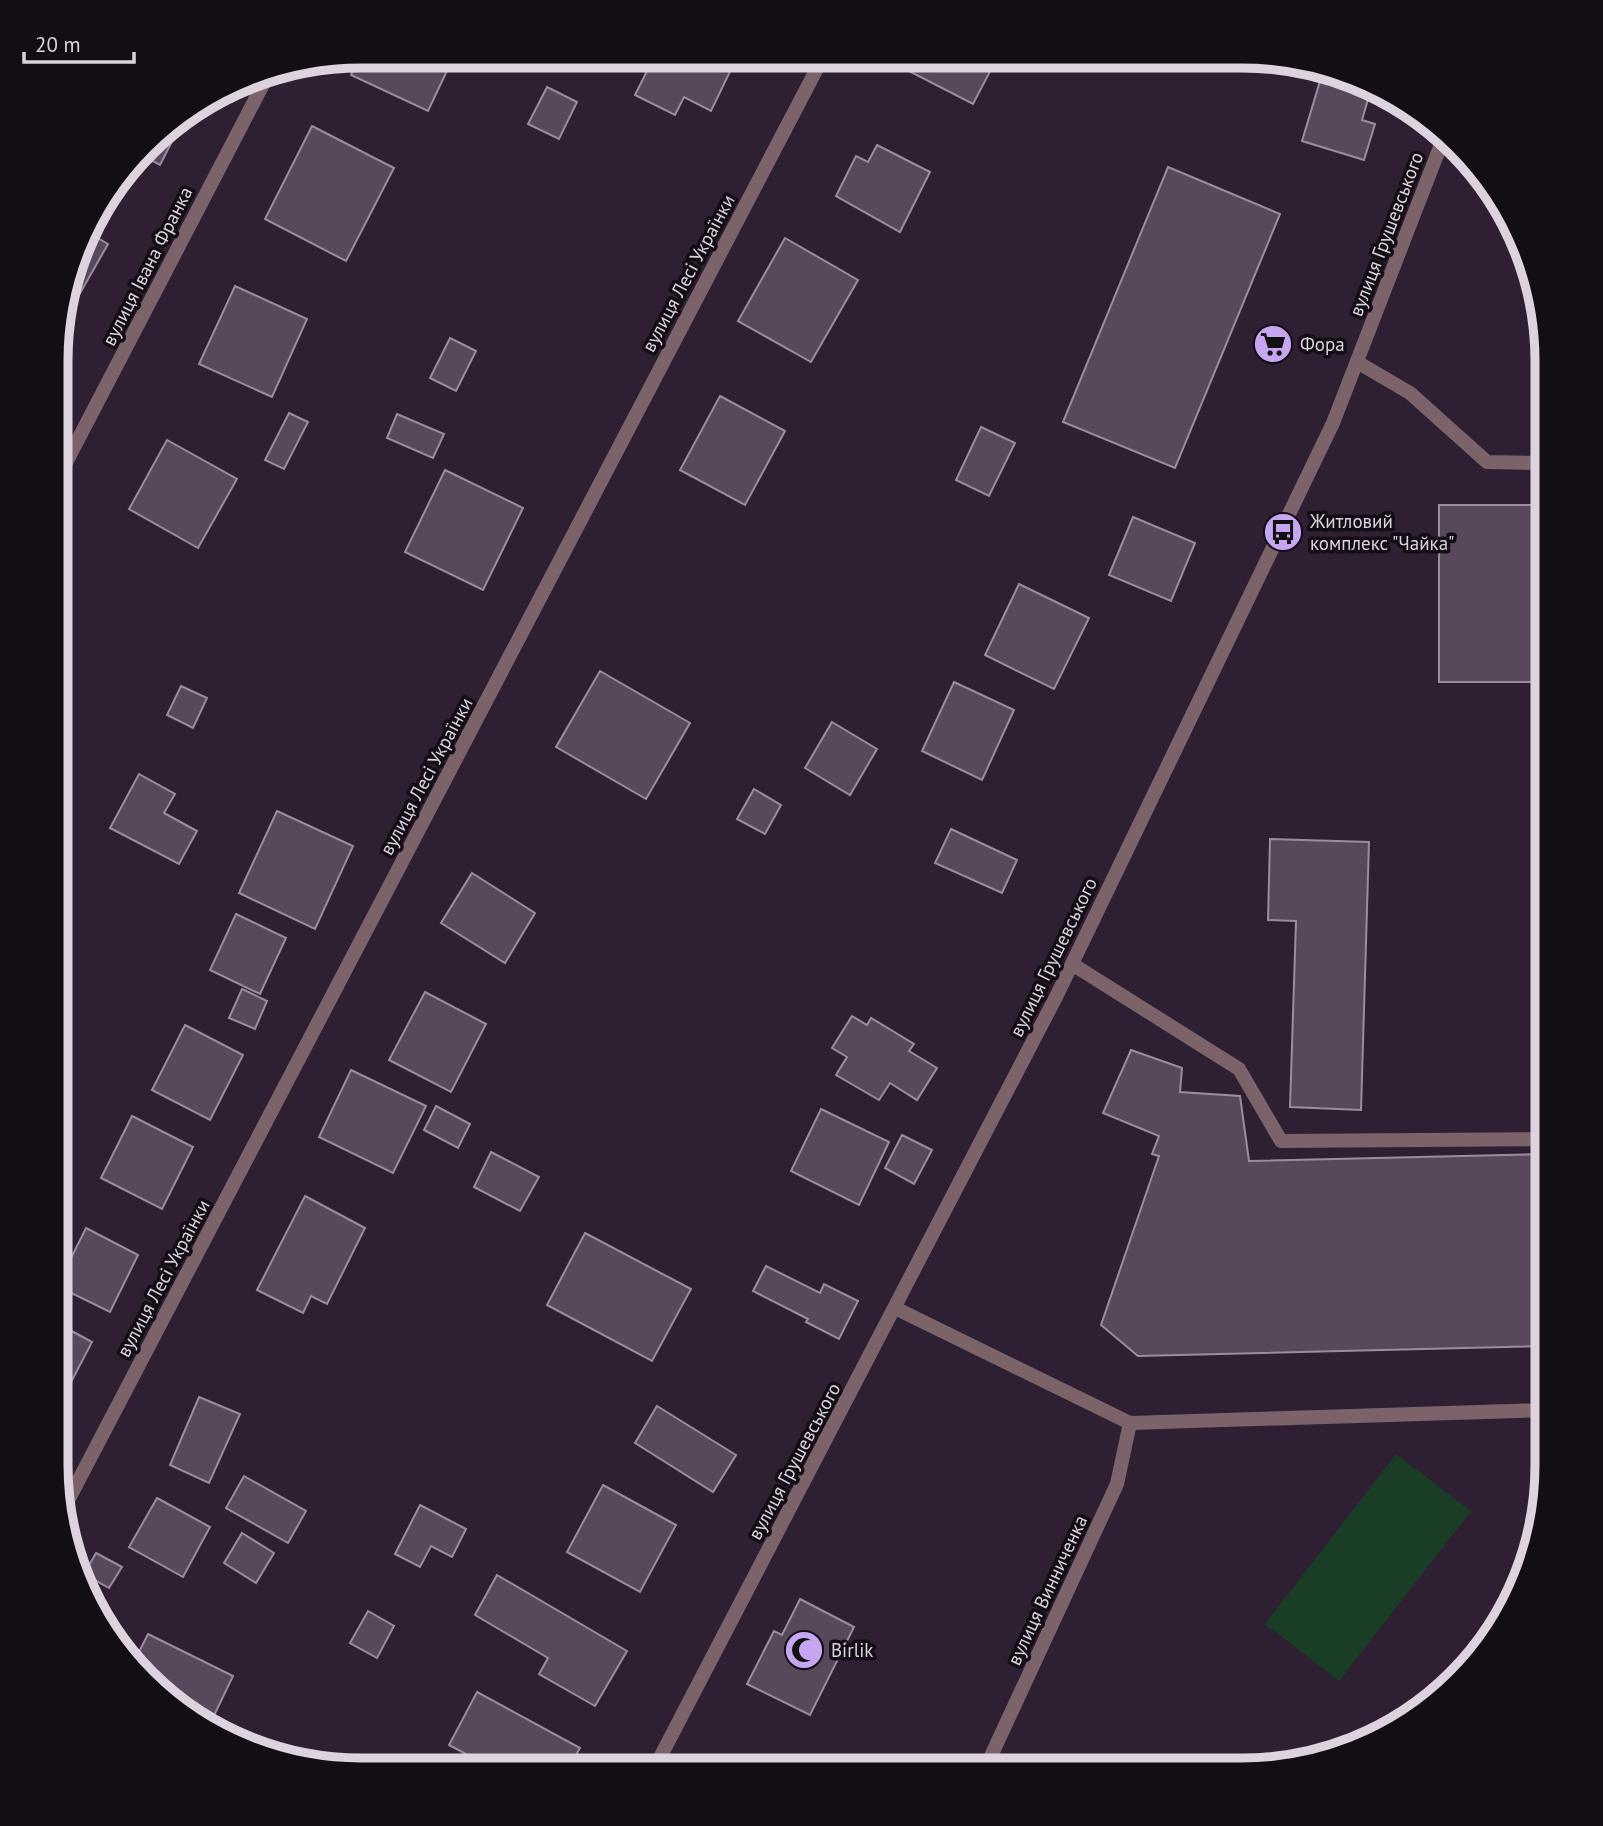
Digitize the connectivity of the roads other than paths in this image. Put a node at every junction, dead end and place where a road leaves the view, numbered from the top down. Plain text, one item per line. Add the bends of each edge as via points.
1 (817, 68) edge
2 (262, 86) edge
3 (1440, 146) edge
4 (1357, 362) junction
5 (68, 459) edge
6 (1535, 463) edge
7 (1072, 964) junction
8 (1535, 1139) edge
9 (895, 1308) junction
10 (1535, 1410) edge
11 (1130, 1423) junction
12 (70, 1496) edge
13 (660, 1758) edge
14 (990, 1758) edge

1 - 12 street, вулиця Лесі Українки
2 - 5 street, вулиця Івана Франка
3 - 4 street, вулиця Грушевського
4 - 6 street via 1409,393 1487,462
4 - 7 street, вулиця Грушевського via 1333,423
7 - 8 street via 1239,1069 1281,1141
7 - 9 street, вулиця Грушевського
9 - 11 street
9 - 13 street, вулиця Грушевського
10 - 11 street
11 - 14 street, вулиця Винниченка via 1117,1484

